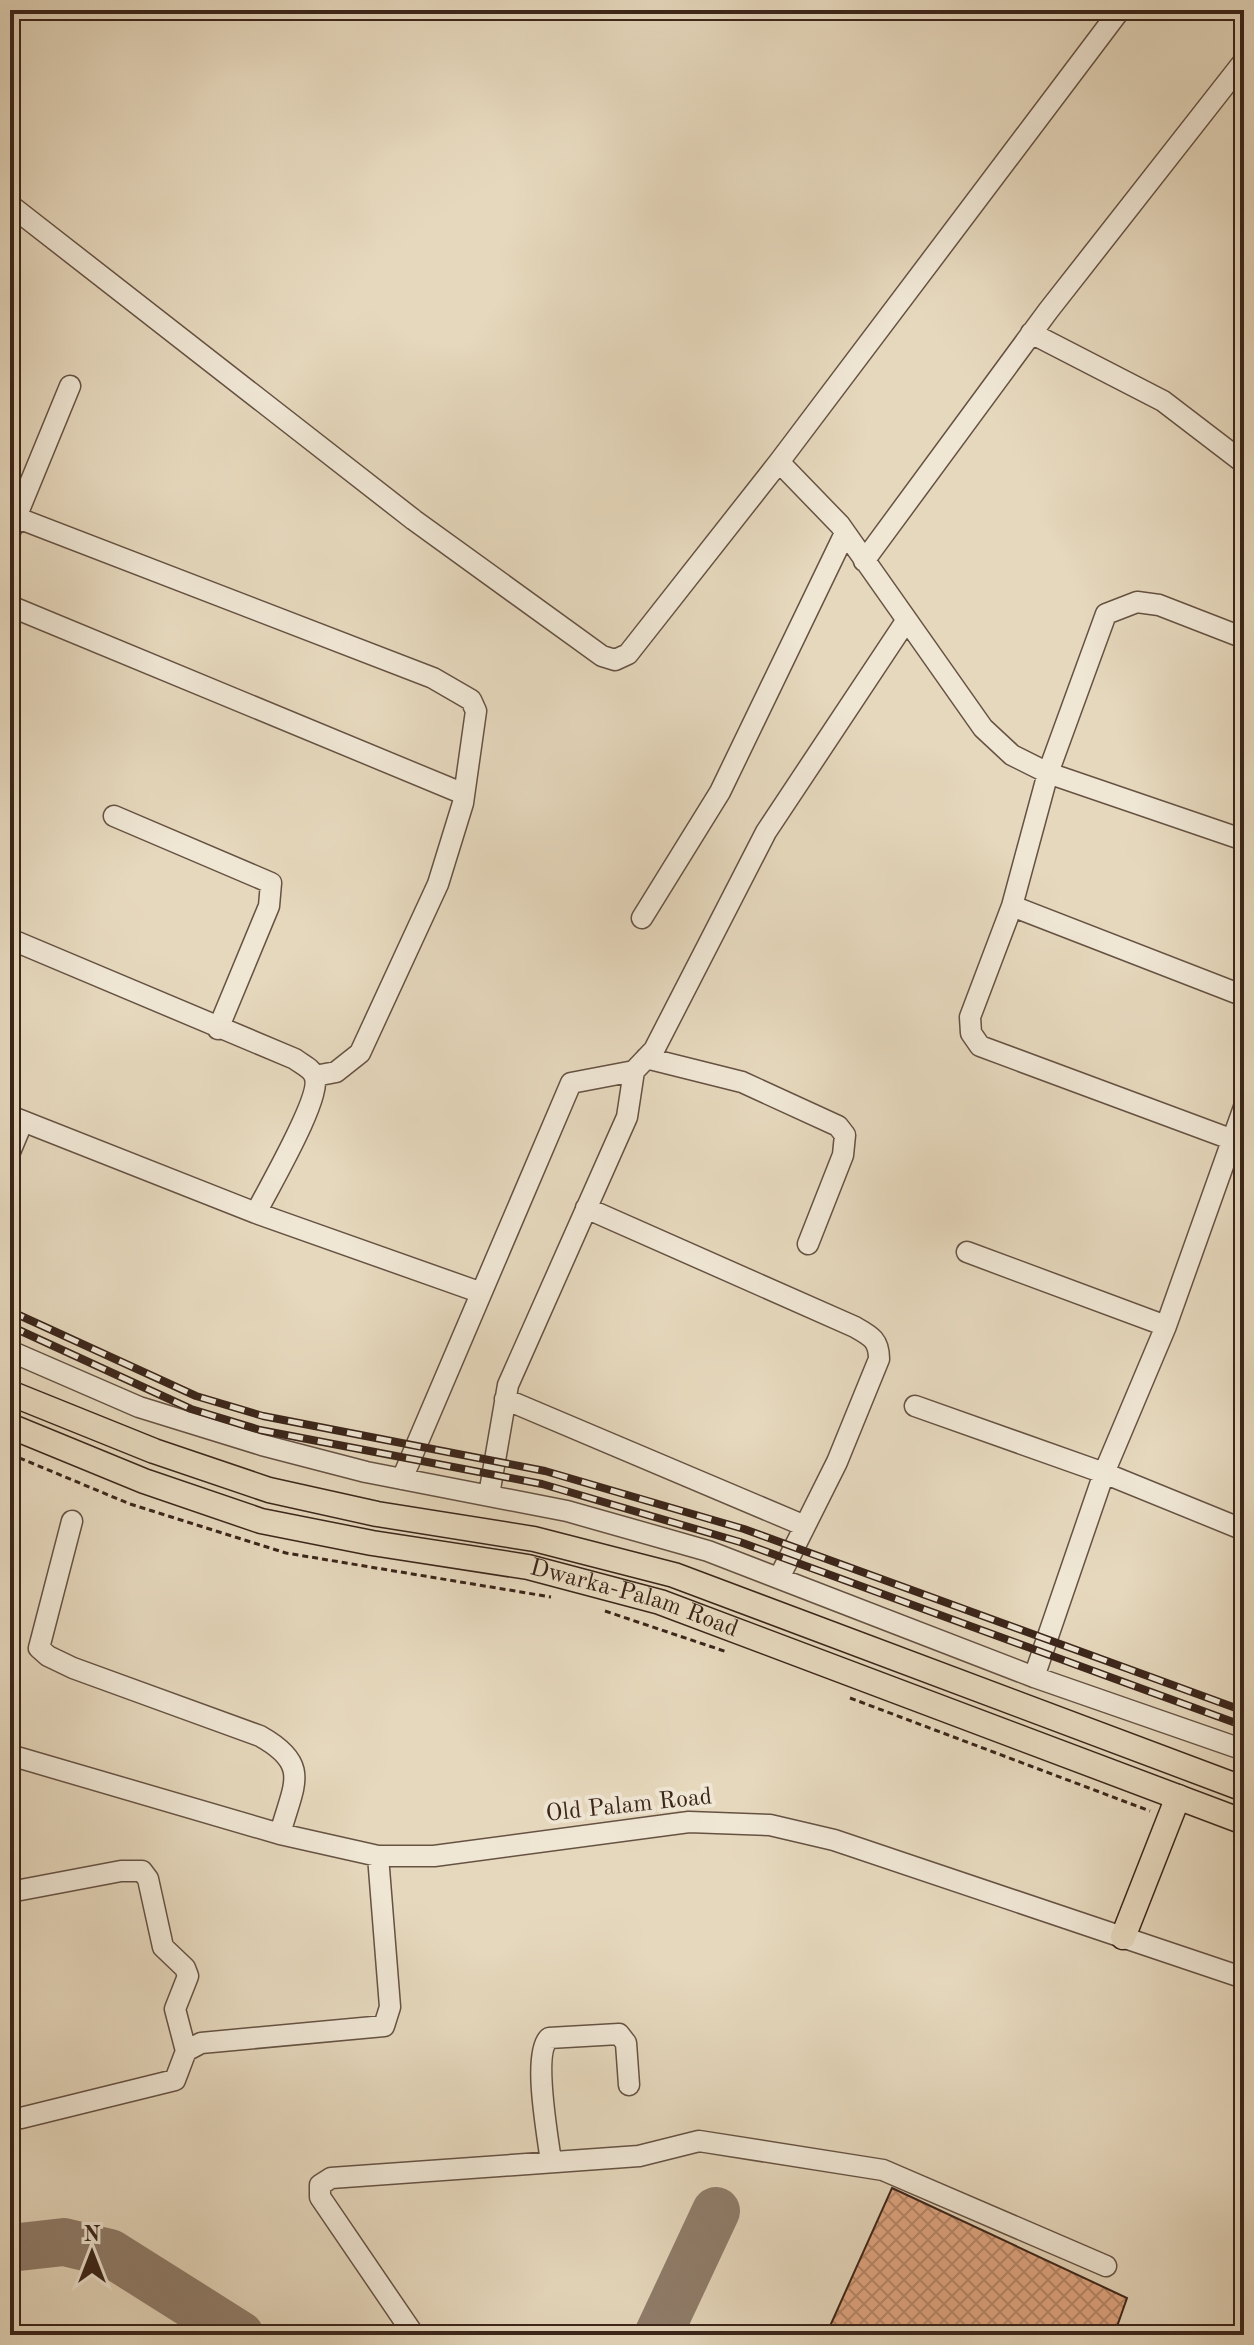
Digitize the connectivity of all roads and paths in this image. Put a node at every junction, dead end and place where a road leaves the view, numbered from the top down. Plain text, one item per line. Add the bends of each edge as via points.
1 (1120, 10) edge
2 (1244, 61) edge
3 (10, 205) edge
4 (1031, 333) junction
5 (70, 386) dead end
6 (779, 462) junction
7 (1244, 463) edge
8 (12, 521) edge
9 (845, 533) junction
10 (864, 561) junction
11 (10, 606) edge
12 (906, 621) junction
13 (1244, 638) edge
14 (1048, 773) junction
15 (464, 794) junction
16 (114, 816) dead end
17 (1244, 840) edge
18 (1012, 906) junction
19 (642, 918) dead end
20 (10, 939) edge
21 (1244, 996) edge
22 (218, 1029) junction
23 (640, 1064) junction
24 (315, 1076) junction
25 (1244, 1107) edge
26 (16, 1119) edge
27 (1238, 1141) edge
28 (10, 1152) edge
29 (586, 1208) junction
30 (256, 1213) junction
31 (808, 1244) dead end
32 (967, 1252) dead end
33 (479, 1292) junction
34 (1166, 1326) junction
35 (10, 1351) edge
36 (10, 1393) edge
37 (505, 1399) junction
38 (915, 1406) dead end
39 (10, 1426) edge
40 (10, 1454) edge
41 (1104, 1473) junction
42 (402, 1479) junction
43 (489, 1495) junction
44 (72, 1521) dead end
45 (805, 1526) junction
46 (1244, 1530) edge
47 (780, 1576) junction
48 (559, 1598) dead end
49 (601, 1610) dead end
50 (730, 1653) dead end
51 (1034, 1677) junction
52 (848, 1697) dead end
53 (1244, 1750) edge
54 (10, 1755) edge
55 (1244, 1789) edge
56 (1174, 1808) junction
57 (1244, 1822) edge
58 (280, 1834) junction
59 (378, 1856) junction
60 (10, 1892) edge
61 (1123, 1937) junction
62 (1244, 1978) edge
63 (186, 2051) junction
64 (629, 2085) dead end
65 (10, 2117) edge
66 (551, 2162) junction
67 (1106, 2266) dead end
68 (414, 2335) edge

1 - 6 street
2 - 4 street
3 - 6 street via 414,520 608,659 628,654
4 - 7 street via 1163,401
4 - 10 street
5 - 8 street
6 - 9 street
8 - 15 street via 433,678 471,700 476,711
9 - 10 street
9 - 19 street via 720,792
10 - 12 street
11 - 15 street
12 - 14 street via 983,728 1012,755
12 - 23 street via 766,832
13 - 14 street via 1159,605 1137,602 1106,614
14 - 17 street
14 - 18 street
15 - 24 street via 438,884 360,1053 336,1072
16 - 22 street via 271,883 269,906
18 - 21 street
18 - 27 street via 970,1017 971,1033 980,1046
20 - 22 street
22 - 24 street via 295,1059
23 - 29 street via 627,1117
23 - 31 street via 742,1082 838,1126 845,1135 843,1155
23 - 33 street via 571,1083
24 - 30 street via 308,1109
25 - 27 street
26 - 28 street
26 - 30 street
27 - 34 street
29 - 37 street
29 - 45 street via 874,1338 879,1359
30 - 33 street
32 - 34 street
33 - 42 street
34 - 41 street
35 - 42 street via 139,1407 262,1445
36 - 55 main road, Dwarka-Palam Road via 269,1490 534,1539 674,1575
37 - 43 street
37 - 45 street
38 - 41 street
39 - 56 main road, Dwarka-Palam Road via 144,1481 261,1521 528,1567 660,1602
40 - 48 path via 130,1504 286,1553
41 - 46 street
41 - 51 street
42 - 43 street
43 - 47 street via 567,1511
44 - 58 street via 39,1648 73,1668 279,1747 292,1760 294,1779
45 - 47 street
47 - 51 street
49 - 50 path
51 - 53 street
52 - 56 path
54 - 58 street, Old Palam Road
56 - 57 main road, Dwarka-Palam Road
56 - 61 main road
58 - 59 street, Old Palam Road
59 - 61 street, Old Palam Road via 434,1856 689,1822 770,1825 834,1840
59 - 63 street via 390,2007 384,2026 201,2043
60 - 63 street via 142,1871 163,1947 188,1976 175,2009
61 - 62 street, Old Palam Road
63 - 65 street via 180,2073 167,2084
64 - 66 street via 626,2043 619,2034 549,2038 543,2043
66 - 67 street via 639,2156 699,2141 883,2170
66 - 68 street via 331,2178 320,2185 320,2197

